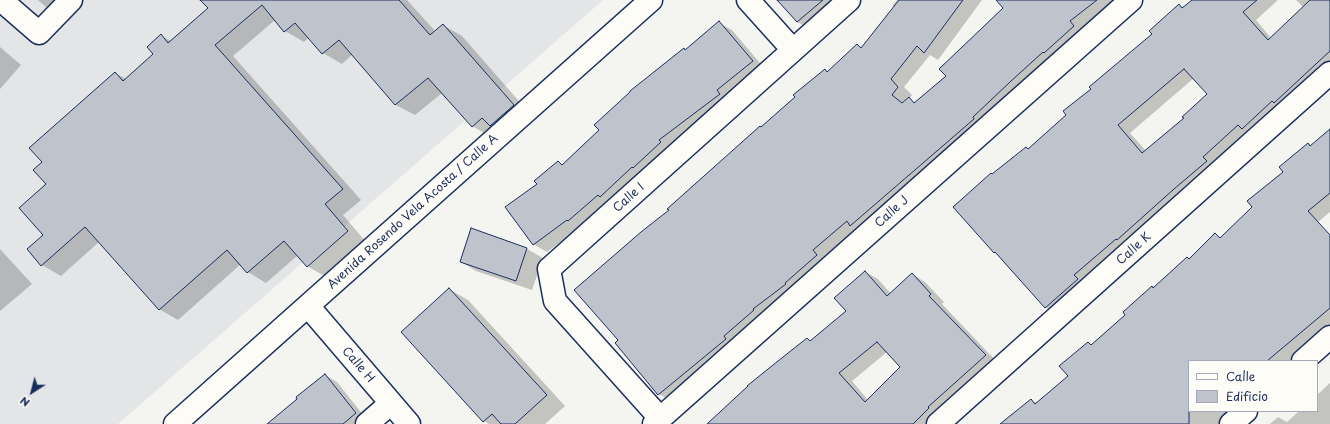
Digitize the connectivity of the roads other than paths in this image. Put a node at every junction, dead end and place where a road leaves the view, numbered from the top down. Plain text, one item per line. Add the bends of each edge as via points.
1 (1, 0) edge
2 (71, 0) edge
3 (651, 0) edge
4 (748, 0) edge
5 (849, 0) edge
6 (1131, 0) edge
7 (793, 50) junction
8 (1330, 73) edge
9 (308, 306) junction
10 (1330, 337) edge
11 (1304, 360) edge
12 (391, 403) junction
13 (1245, 412) edge
14 (657, 421) edge
15 (175, 424) edge
16 (368, 424) edge
17 (410, 424) edge
18 (938, 424) edge
19 (1231, 424) edge

1 - 2 street via 40,33
3 - 9 street, Avenida Rosendo Vela Acosta / Calle A
4 - 7 street
5 - 7 street, Calle I
6 - 14 street, Calle J
7 - 14 street, Calle I via 549,269 555,301
8 - 18 street, Calle K
9 - 12 street, Calle H
9 - 15 street, Avenida Rosendo Vela Acosta / Calle A
10 - 11 street
12 - 16 street
12 - 17 street, Calle H
13 - 19 street

